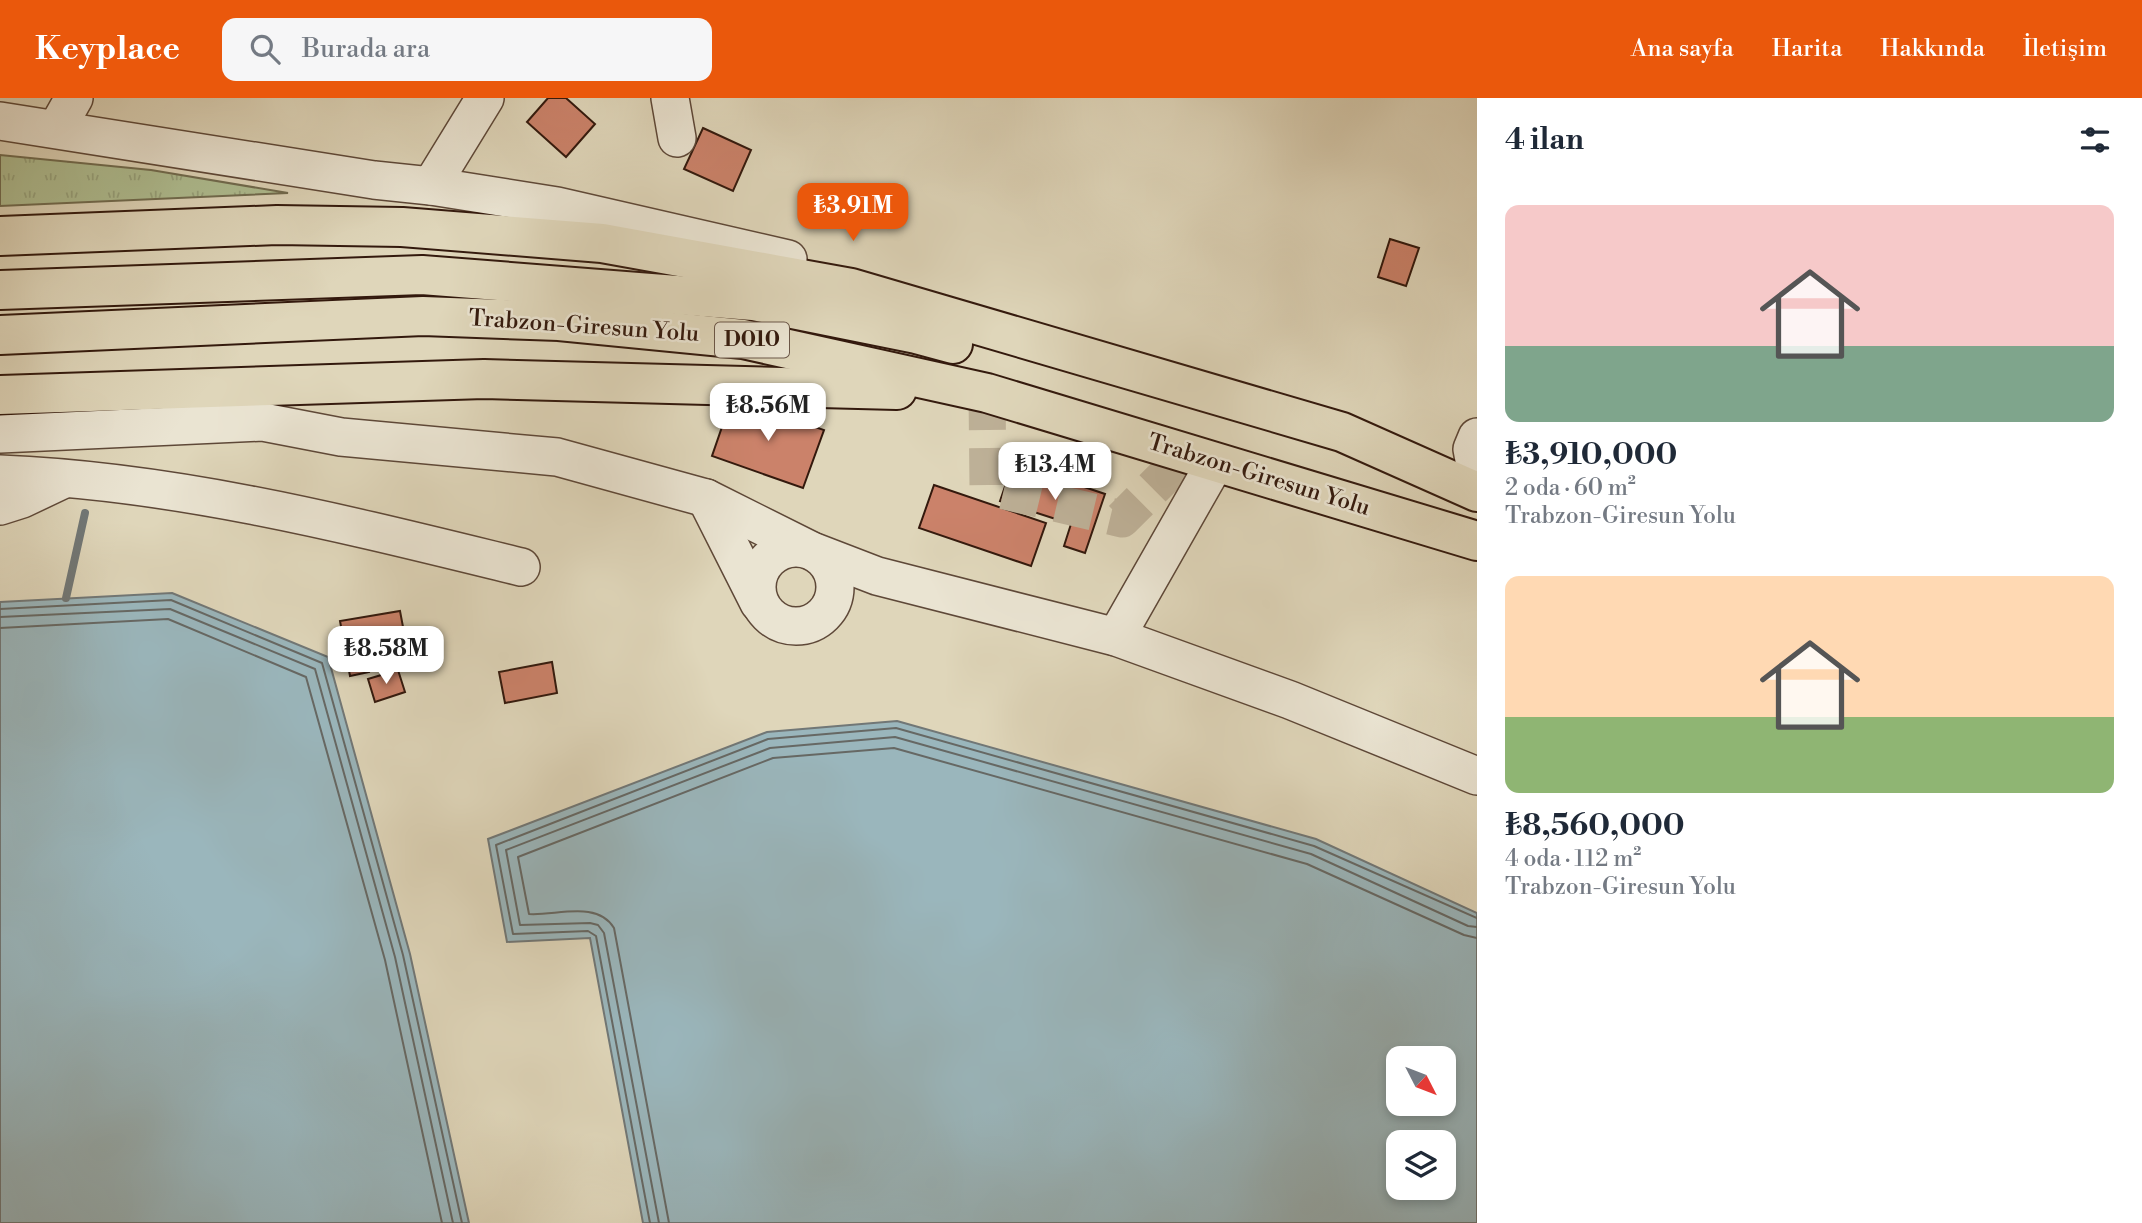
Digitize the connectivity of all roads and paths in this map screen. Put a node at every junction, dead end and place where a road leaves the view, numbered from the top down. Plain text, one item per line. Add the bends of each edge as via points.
1 (485, 98) edge
2 (670, 98) edge
3 (65, 113) edge
4 (6, 120) edge
5 (677, 138) dead end
6 (431, 186) junction
7 (0, 236) edge
8 (0, 290) edge
9 (0, 335) edge
10 (987, 393) junction
11 (0, 395) edge
12 (1245, 404) junction
13 (0, 434) edge
14 (1477, 437) edge
15 (1215, 463) junction
16 (0, 474) edge
17 (1477, 476) edge
18 (69, 477) junction
19 (1477, 492) edge
20 (706, 498) junction
21 (0, 506) edge
22 (1477, 541) edge
23 (812, 551) junction
24 (521, 567) dead end
25 (877, 576) junction
26 (760, 603) junction
27 (826, 612) junction
28 (1116, 637) junction
29 (1477, 776) edge

1 - 6 street
2 - 5 street
3 - 4 street
3 - 6 street via 374,180
6 - 12 street via 557,206 871,277 1194,381
7 - 12 highway via 277,225 402,227 602,243 851,288
8 - 19 highway, Trabzon-Giresun Yolu / D010 via 422,275 753,301 928,337
9 - 10 highway, Trabzon-Giresun Yolu / D010 via 423,316 559,321 743,338
10 - 11 highway via 484,379
10 - 15 highway, Trabzon-Giresun Yolu / D010
12 - 19 highway via 1342,432
13 - 20 street via 263,422 341,438 557,457
14 - 17 street via 1472,449
15 - 22 highway, Trabzon-Giresun Yolu / D010
15 - 28 street
16 - 18 street
18 - 21 street
18 - 24 street via 234,500
20 - 23 street
20 - 26 street
23 - 25 street
23 - 26 street via 781,550 764,563 757,583
23 - 27 street via 828,564 835,583
25 - 27 street
25 - 28 street
26 - 27 street via 767,615 790,626 804,626
28 - 29 street via 1290,700

